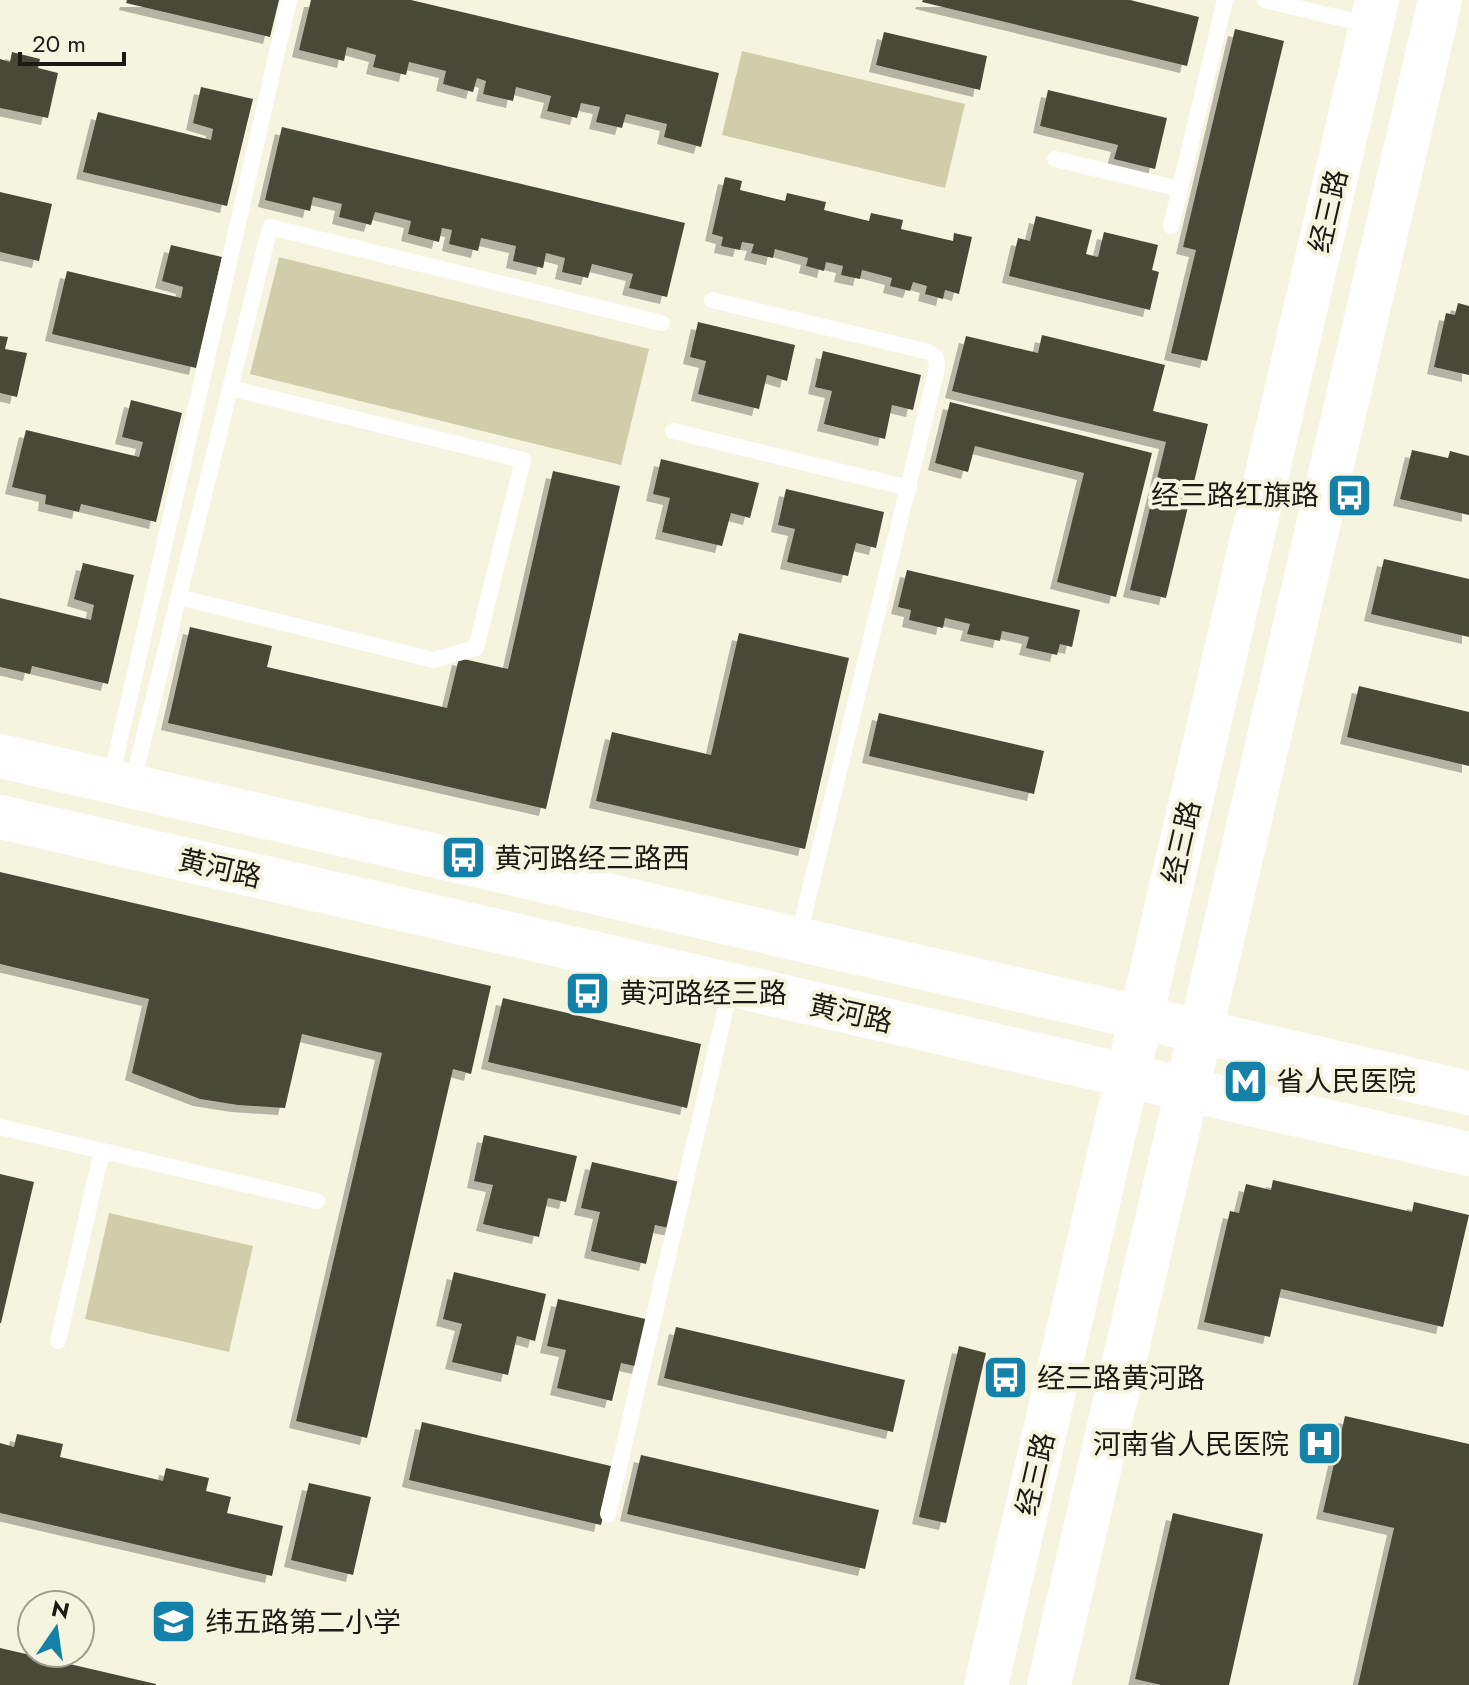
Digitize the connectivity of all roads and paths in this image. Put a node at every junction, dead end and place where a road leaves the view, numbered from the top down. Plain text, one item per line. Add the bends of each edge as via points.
1 (289, 0) edge
2 (1225, 0) edge
3 (1440, 0) edge
4 (1270, 1) edge
5 (1374, 13) edge
6 (1055, 159) dead end
7 (1180, 189) junction
8 (1171, 226) dead end
9 (712, 300) dead end
10 (662, 323) dead end
11 (230, 388) junction
12 (673, 431) dead end
13 (909, 488) junction
14 (178, 597) junction
15 (0, 756) edge
16 (121, 785) junction
17 (0, 817) edge
18 (798, 940) junction
19 (731, 986) junction
20 (1140, 1018) junction
21 (1200, 1032) junction
22 (1127, 1076) junction
23 (1187, 1090) junction
24 (1469, 1093) edge
25 (0, 1127) edge
26 (102, 1151) junction
27 (1469, 1154) edge
28 (317, 1201) dead end
29 (58, 1341) dead end
30 (608, 1514) dead end
31 (986, 1685) edge
32 (1049, 1685) edge

1 - 16 lane
2 - 7 lane
3 - 21 main road
4 - 5 lane
5 - 20 main road, 经三路
6 - 7 lane
7 - 8 lane
9 - 13 lane via 929,352 936,358
10 - 11 lane via 270,227
11 - 14 lane
11 - 14 lane via 523,460 476,648 434,660
12 - 13 lane
13 - 18 lane
14 - 16 lane
15 - 16 main road
16 - 18 main road
17 - 19 main road, 黄河路
18 - 20 main road
19 - 22 main road, 黄河路
19 - 30 lane
20 - 21 main road
20 - 22 main road, 经三路
21 - 23 main road
21 - 24 main road
22 - 23 main road, 黄河路
22 - 31 main road, 经三路
23 - 27 main road, 黄河路
23 - 32 main road
25 - 26 lane
26 - 28 lane
26 - 29 lane

